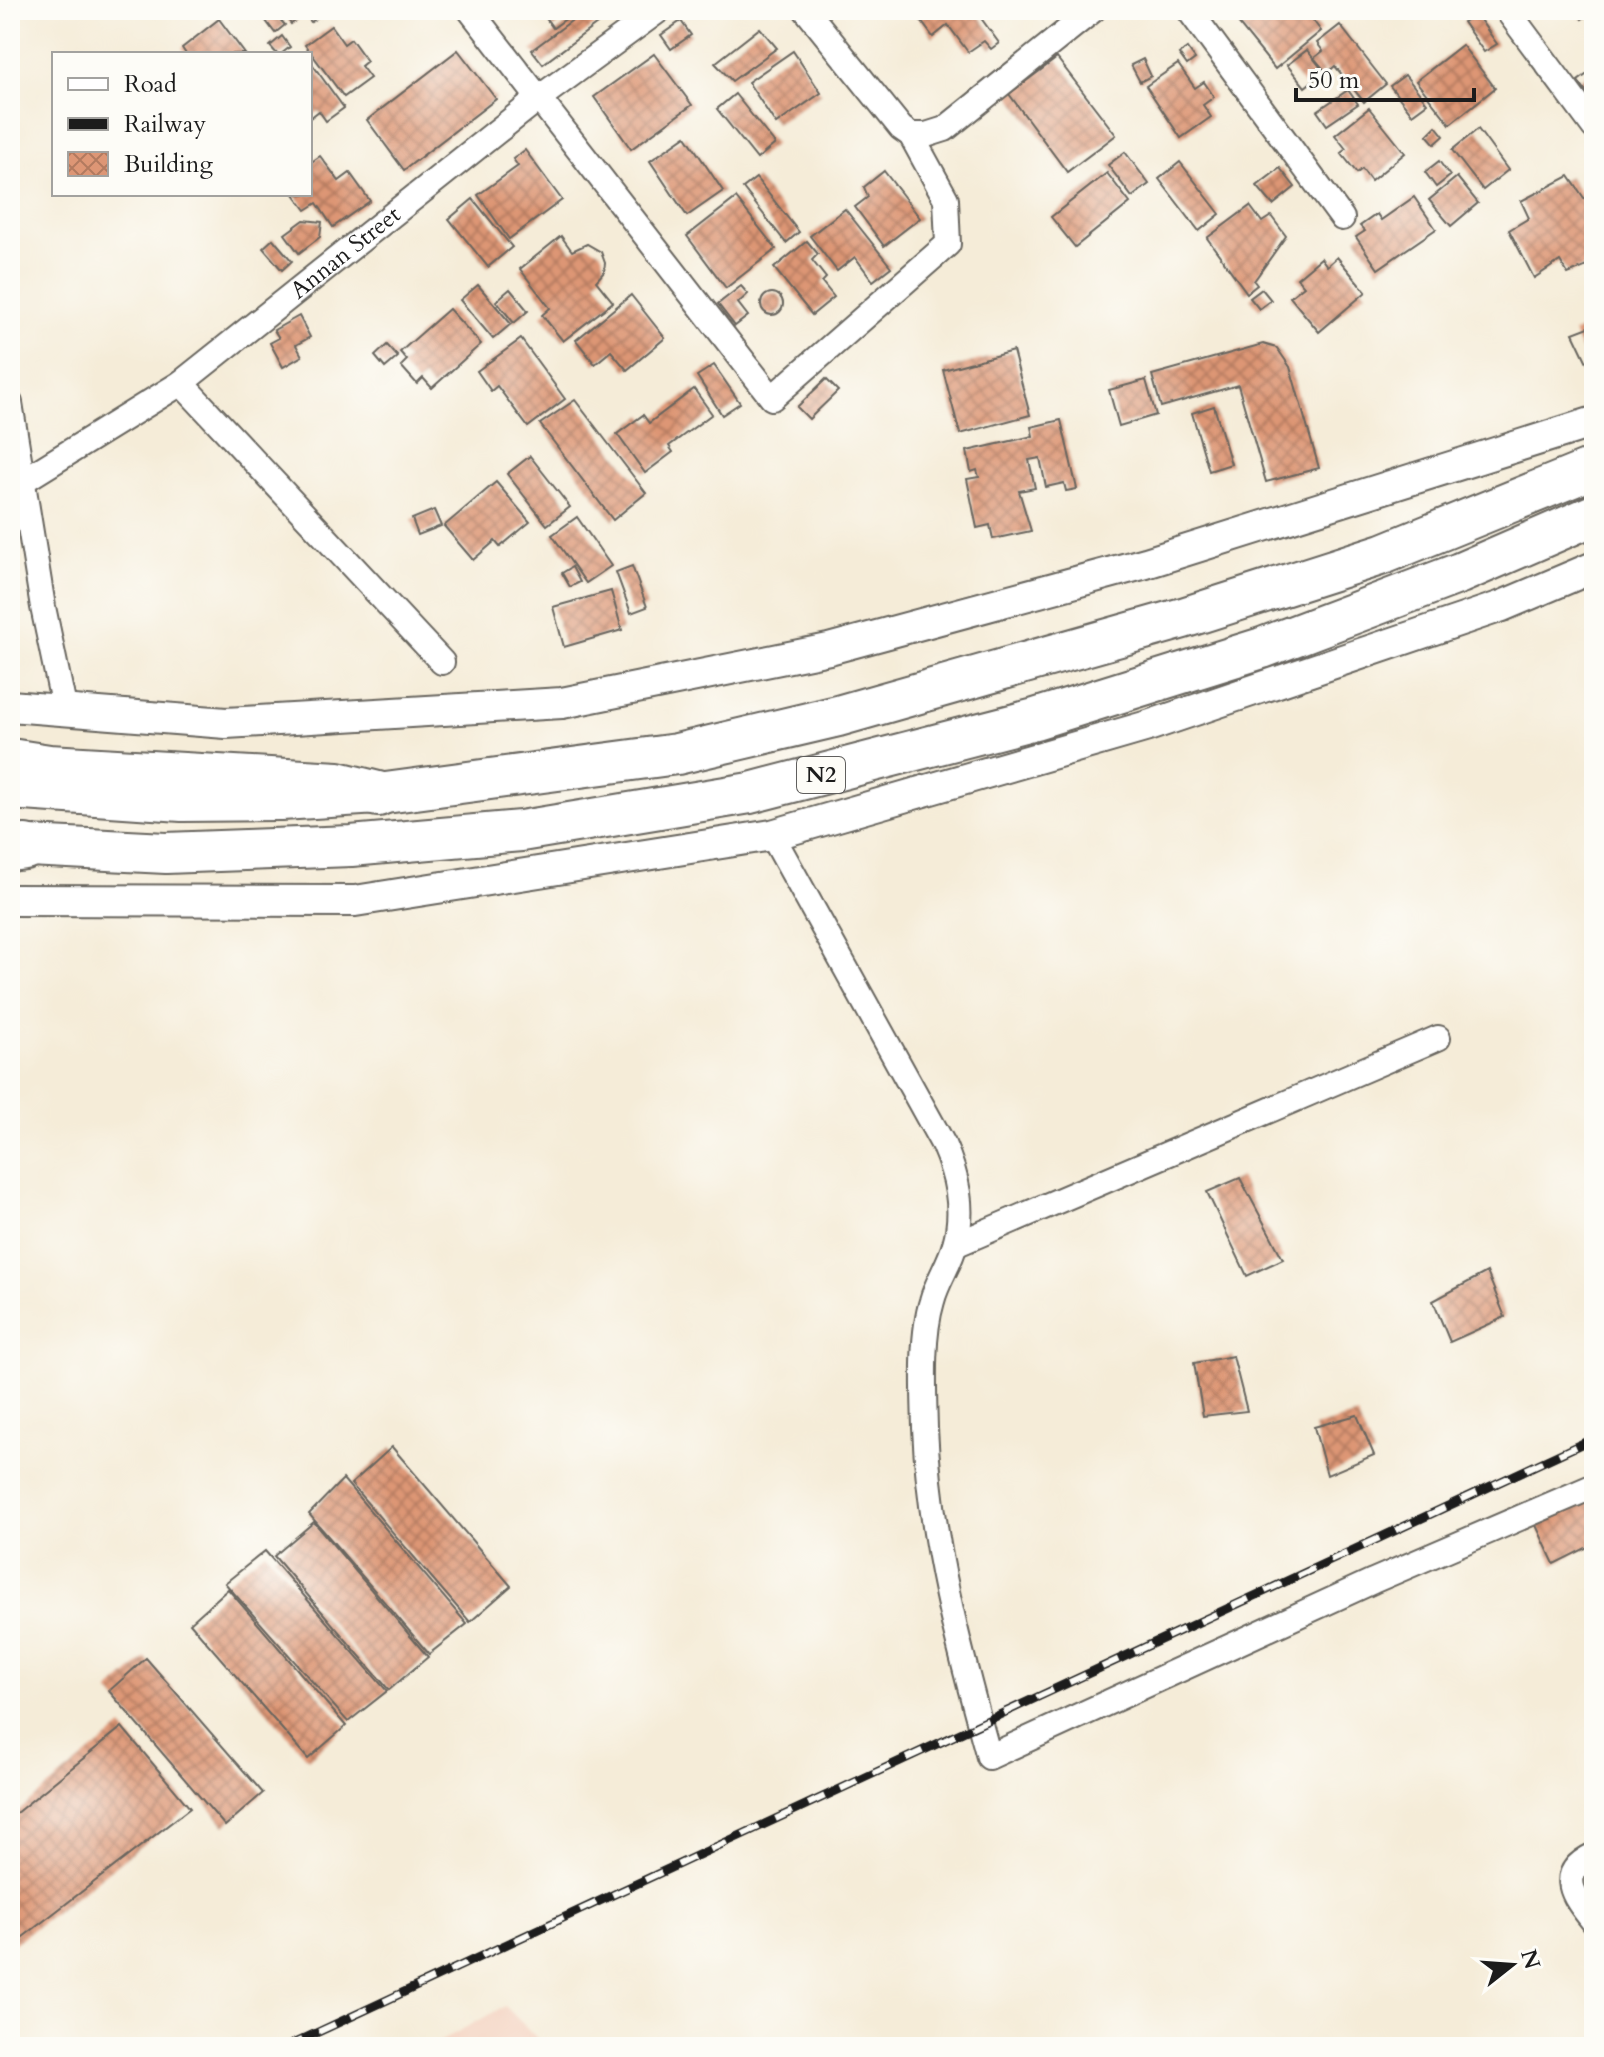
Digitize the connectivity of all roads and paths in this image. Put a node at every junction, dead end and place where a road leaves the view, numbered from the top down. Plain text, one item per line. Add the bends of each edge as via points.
1 (470, 10) edge
2 (659, 10) edge
3 (806, 10) edge
4 (1093, 10) edge
5 (1189, 10) edge
6 (1507, 10) edge
7 (539, 98) junction
8 (1594, 127) edge
9 (911, 135) junction
10 (1342, 218) dead end
11 (181, 383) junction
12 (10, 403) edge
13 (1594, 422) edge
14 (1594, 468) edge
15 (21, 482) junction
16 (1594, 515) edge
17 (1594, 567) edge
18 (442, 662) dead end
19 (10, 706) edge
20 (65, 712) junction
21 (10, 761) edge
22 (10, 789) edge
23 (378, 794) junction
24 (772, 835) junction
25 (15, 847) edge
26 (10, 900) edge
27 (1438, 1038) dead end
28 (955, 1245) junction
29 (1594, 1486) edge
30 (1594, 1855) edge
31 (1594, 1922) edge

1 - 7 street
2 - 7 street, Annan Street
3 - 9 street
4 - 9 street via 945,129
5 - 10 street
6 - 8 street
7 - 9 street via 772,398 948,244 946,199
7 - 11 street, Annan Street
11 - 15 street, Annan Street
11 - 18 street
12 - 15 street
13 - 20 street via 1146,563 829,649 562,703 226,723
14 - 23 highway, N2 via 1383,554 1183,618 838,716 677,754
15 - 20 street
16 - 25 highway, N2 via 1460,573 1262,648 1035,719 750,793 521,831 351,846 166,853
17 - 24 street via 1502,606 1148,726
19 - 20 street
21 - 23 highway via 325,782
22 - 23 highway, N2 via 182,801
24 - 26 street via 355,901
24 - 28 street via 943,1144 957,1176 960,1215
27 - 28 street
28 - 29 street via 932,1300 926,1333 925,1429 937,1551 989,1757
30 - 31 street via 1582,1861 1571,1880 1573,1896

